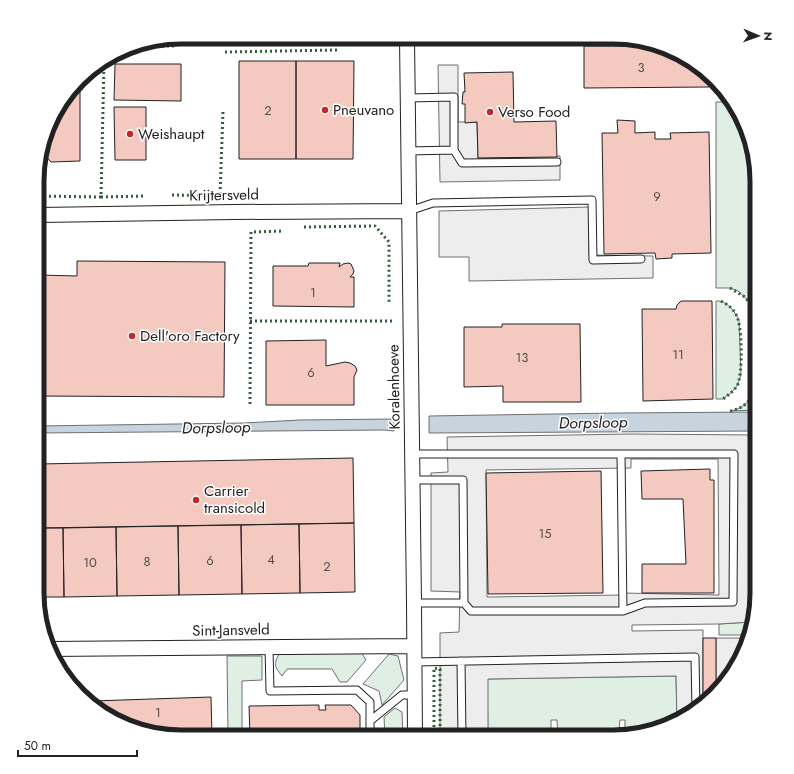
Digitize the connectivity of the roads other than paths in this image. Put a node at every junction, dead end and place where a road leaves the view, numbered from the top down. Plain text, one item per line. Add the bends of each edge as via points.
1 (407, 44) edge
2 (408, 98) junction
3 (454, 150) junction
4 (408, 151) junction
5 (557, 162) dead end
6 (409, 211) junction
7 (44, 215) edge
8 (641, 259) dead end
9 (412, 454) junction
10 (621, 454) junction
11 (412, 480) junction
12 (414, 603) junction
13 (464, 603) junction
14 (623, 611) junction
15 (414, 646) junction
16 (269, 647) junction
17 (56, 649) edge
18 (461, 661) junction
19 (414, 662) junction
20 (414, 695) junction
21 (696, 702) edge
22 (370, 721) junction
23 (370, 730) edge
24 (414, 730) edge
25 (462, 730) edge

1 - 2 street, Koralenhoeve
2 - 3 lane via 454,97
2 - 4 street, Koralenhoeve
3 - 4 lane
3 - 5 lane via 462,163
4 - 6 street, Koralenhoeve
6 - 7 street, Krijtersveld
6 - 8 lane via 433,203 592,200 593,260
6 - 9 street, Koralenhoeve
9 - 10 lane
9 - 11 street, Koralenhoeve
10 - 14 lane
10 - 14 lane via 734,454 733,602 645,603
11 - 12 street, Koralenhoeve
11 - 13 lane via 463,480
12 - 13 lane
12 - 15 street, Koralenhoeve
13 - 14 lane via 470,611
15 - 16 street, Sint-Jansveld
15 - 19 street, Koralenhoeve
16 - 17 street, Sint-Jansveld
16 - 22 lane via 270,691 357,690 370,702
18 - 19 lane
18 - 21 lane via 695,657
18 - 25 lane
19 - 20 street, Koralenhoeve
20 - 22 lane via 402,695
20 - 24 street, Koralenhoeve
22 - 23 lane

